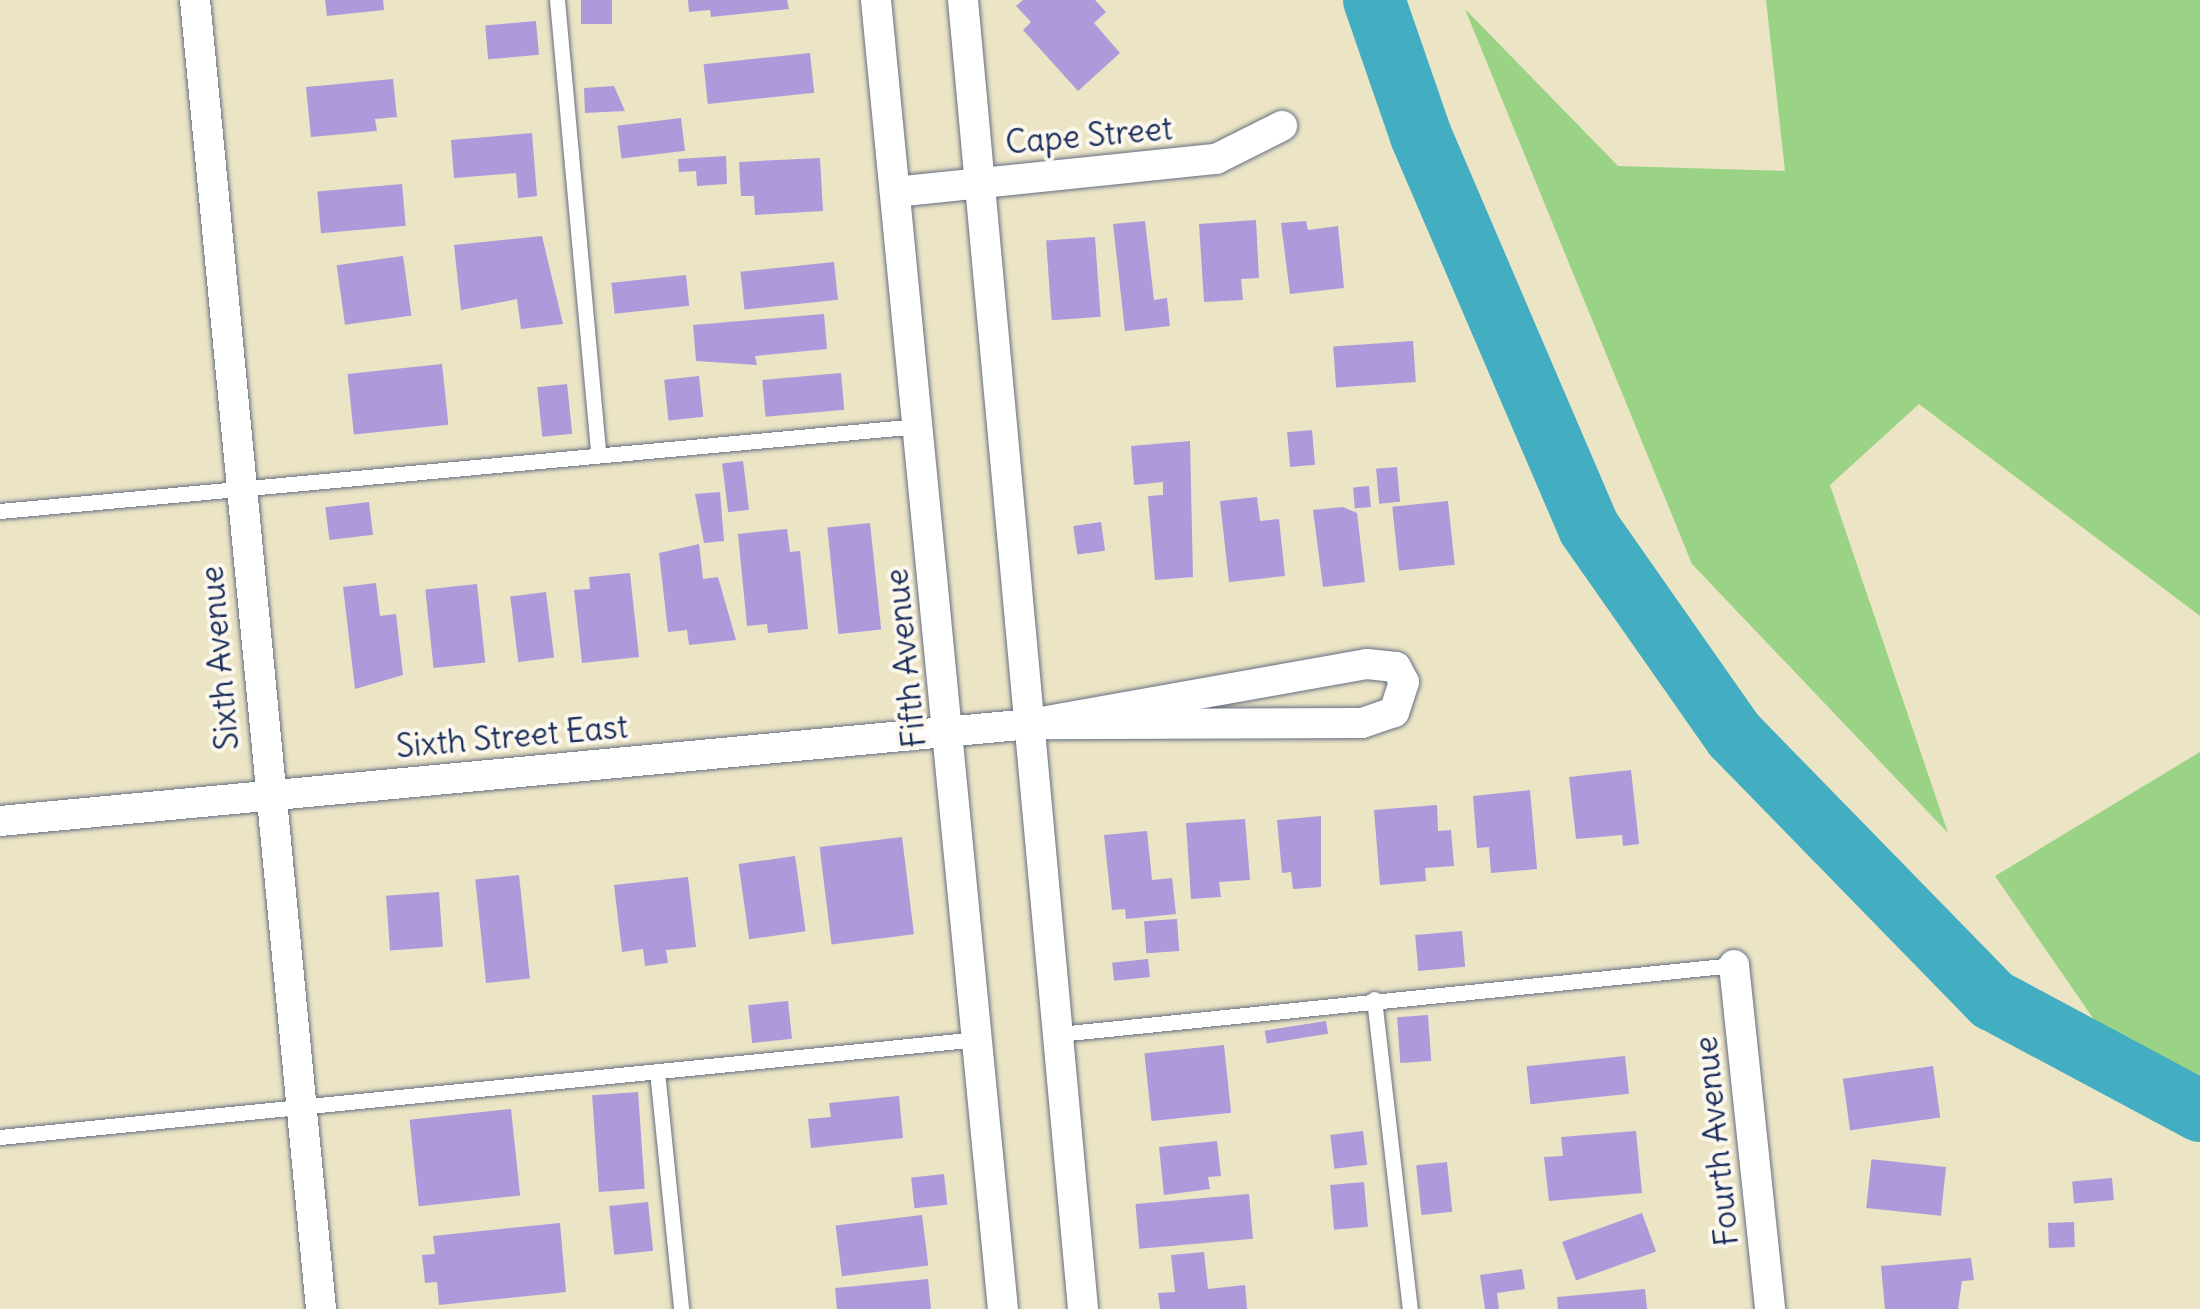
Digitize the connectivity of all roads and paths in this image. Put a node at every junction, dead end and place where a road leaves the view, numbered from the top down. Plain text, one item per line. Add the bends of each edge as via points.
1 (194, 0) edge
2 (557, 0) edge
3 (876, 0) edge
4 (963, 0) edge
5 (1282, 126) dead end
6 (981, 181) junction
7 (895, 192) junction
8 (918, 426) junction
9 (598, 453) junction
10 (241, 483) junction
11 (0, 512) edge
12 (1030, 724) junction
13 (949, 732) junction
14 (266, 795) junction
15 (0, 821) edge
16 (1734, 966) joint
17 (1374, 1000) junction
18 (1059, 1034) junction
19 (979, 1039) junction
20 (658, 1071) junction
21 (302, 1100) junction
22 (0, 1137) edge
23 (321, 1309) edge
24 (681, 1309) edge
25 (1003, 1309) edge
26 (1084, 1309) edge
27 (1410, 1309) edge
28 (1770, 1309) edge

1 - 10 street, Sixth Avenue
2 - 9 lane
3 - 7 street, Fifth Avenue
4 - 6 street
5 - 6 street, Cape Street via 1216,159
6 - 7 street, Cape Street
6 - 12 street
7 - 8 street, Fifth Avenue
8 - 9 lane
8 - 13 street, Fifth Avenue
9 - 10 lane
10 - 11 lane
10 - 14 street, Sixth Avenue
12 - 12 street, Sixth Street East via 1367,664 1396,667 1404,682 1394,712 1362,723
12 - 13 street, Sixth Street East
12 - 18 street
13 - 14 street, Sixth Street East
13 - 19 street, Fifth Avenue
14 - 15 street, Sixth Street East
14 - 21 street, Sixth Avenue
16 - 17 lane
16 - 28 street, Fourth Avenue
17 - 18 lane
17 - 27 lane
18 - 26 street
19 - 20 lane
19 - 25 street, Fifth Avenue
20 - 21 lane
20 - 24 lane
21 - 22 lane
21 - 23 street, Sixth Avenue

